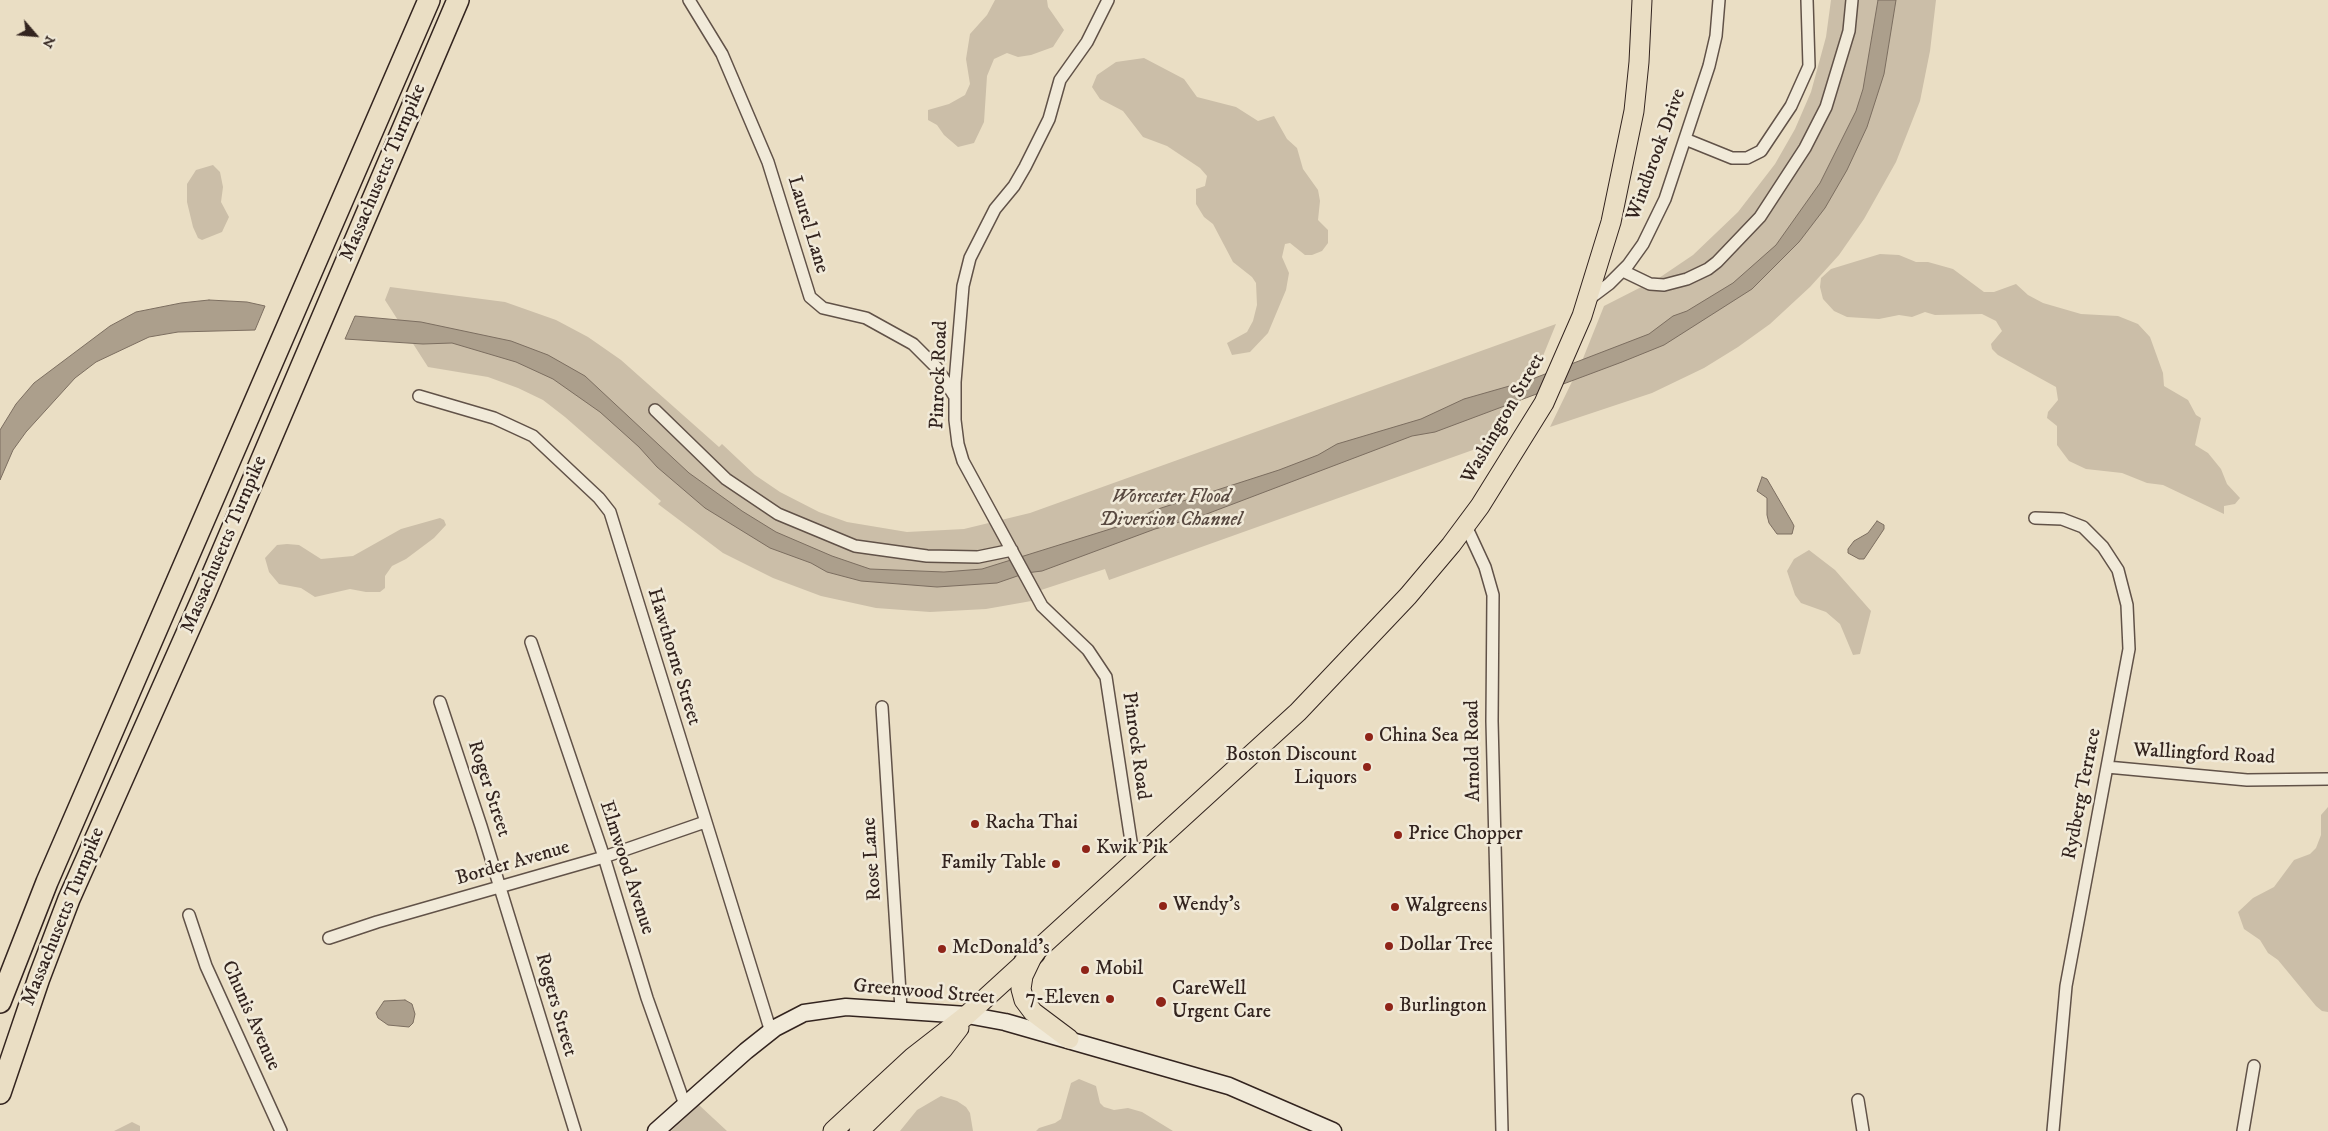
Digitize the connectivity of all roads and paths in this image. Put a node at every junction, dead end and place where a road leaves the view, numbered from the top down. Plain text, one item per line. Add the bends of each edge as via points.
1 (429, 0) edge
2 (458, 0) edge
3 (689, 0) edge
4 (1108, 0) edge
5 (1642, 0) edge
6 (1719, 0) edge
7 (1807, 0) edge
8 (1852, 0) edge
9 (1685, 139) junction
10 (1623, 271) junction
11 (1584, 308) junction
12 (419, 396) dead end
13 (955, 397) junction
14 (655, 410) dead end
15 (2035, 518) dead end
16 (1466, 526) junction
17 (1013, 552) junction
18 (531, 642) dead end
19 (440, 702) dead end
20 (882, 707) dead end
21 (2107, 767) junction
22 (2328, 779) edge
23 (706, 822) junction
24 (604, 857) junction
25 (1134, 861) junction
26 (500, 888) junction
27 (189, 915) dead end
28 (329, 938) dead end
29 (1029, 958) junction
30 (2, 995) edge
31 (901, 1009) junction
32 (967, 1015) junction
33 (770, 1032) junction
34 (1069, 1039) junction
35 (2254, 1066) dead end
36 (0, 1093) edge
37 (1858, 1100) dead end
38 (685, 1105) junction
39 (281, 1131) edge
40 (574, 1131) edge
41 (656, 1131) edge
42 (833, 1131) edge
43 (860, 1131) edge
44 (1333, 1131) edge
45 (1502, 1131) edge
46 (1863, 1131) edge
47 (2053, 1131) edge
48 (2243, 1131) edge

1 - 30 highway, Massachusetts Turnpike via 47,882
2 - 36 highway, Massachusetts Turnpike via 204,595 69,899
3 - 13 street, Laurel Lane via 722,54 768,162 810,297 823,308 866,318 913,344 937,368
4 - 13 street, Pinrock Road via 1087,42 1060,80 1050,119 1025,168 995,209 970,258 963,286
5 - 11 main road, Washington Street via 1639,62 1630,133 1611,222
6 - 9 street, Windbrook Drive via 1714,46
7 - 9 street via 1809,66 1791,106 1761,151 1746,158 1732,158
8 - 10 street via 1849,31 1826,107 1805,148 1760,217 1708,270 1687,279 1664,285 1650,284
9 - 10 street, Windbrook Drive via 1665,200 1643,244
10 - 11 street, Windbrook Drive
11 - 16 main road, Washington Street via 1544,403
12 - 23 street, Hawthorne Street via 494,418 533,436 608,507
13 - 17 street, Pinrock Road via 960,454
14 - 17 street via 726,479 778,514 856,546 927,556 978,557
15 - 21 street, Rydberg Terrace via 2062,519 2083,527 2103,547 2118,570 2127,605 2128,649
16 - 25 main road, Washington Street via 1408,596 1277,731
16 - 45 street, Arnold Road via 1485,567 1493,595 1492,733
17 - 25 street, Pinrock Road via 1042,606 1088,650 1106,677
18 - 24 street, Elmwood Avenue
19 - 26 street, Roger Street
20 - 31 street, Rose Lane
21 - 22 street, Wallingford Road via 2247,780
21 - 47 street, Rydberg Terrace via 2066,986
23 - 24 street, Border Avenue
23 - 33 street, Hawthorne Street
24 - 26 street, Border Avenue
24 - 38 street, Elmwood Avenue via 647,998
25 - 29 main road, Washington Street
26 - 28 street, Border Avenue
26 - 40 street, Rogers Street
27 - 39 street, Chunis Avenue via 206,966
29 - 32 main road, Washington Street
29 - 34 main road via 1021,989 1024,1000 1033,1012
31 - 32 main road, Greenwood Street
31 - 33 main road, Greenwood Street via 824,1009 794,1018
32 - 34 main road, Greenwood Street
32 - 42 main road via 920,1051
32 - 43 main road via 943,1049
33 - 38 main road, Greenwood Street
34 - 44 main road, Greenwood Street via 1239,1090
35 - 48 street
37 - 46 street
38 - 41 main road, Greenwood Street

